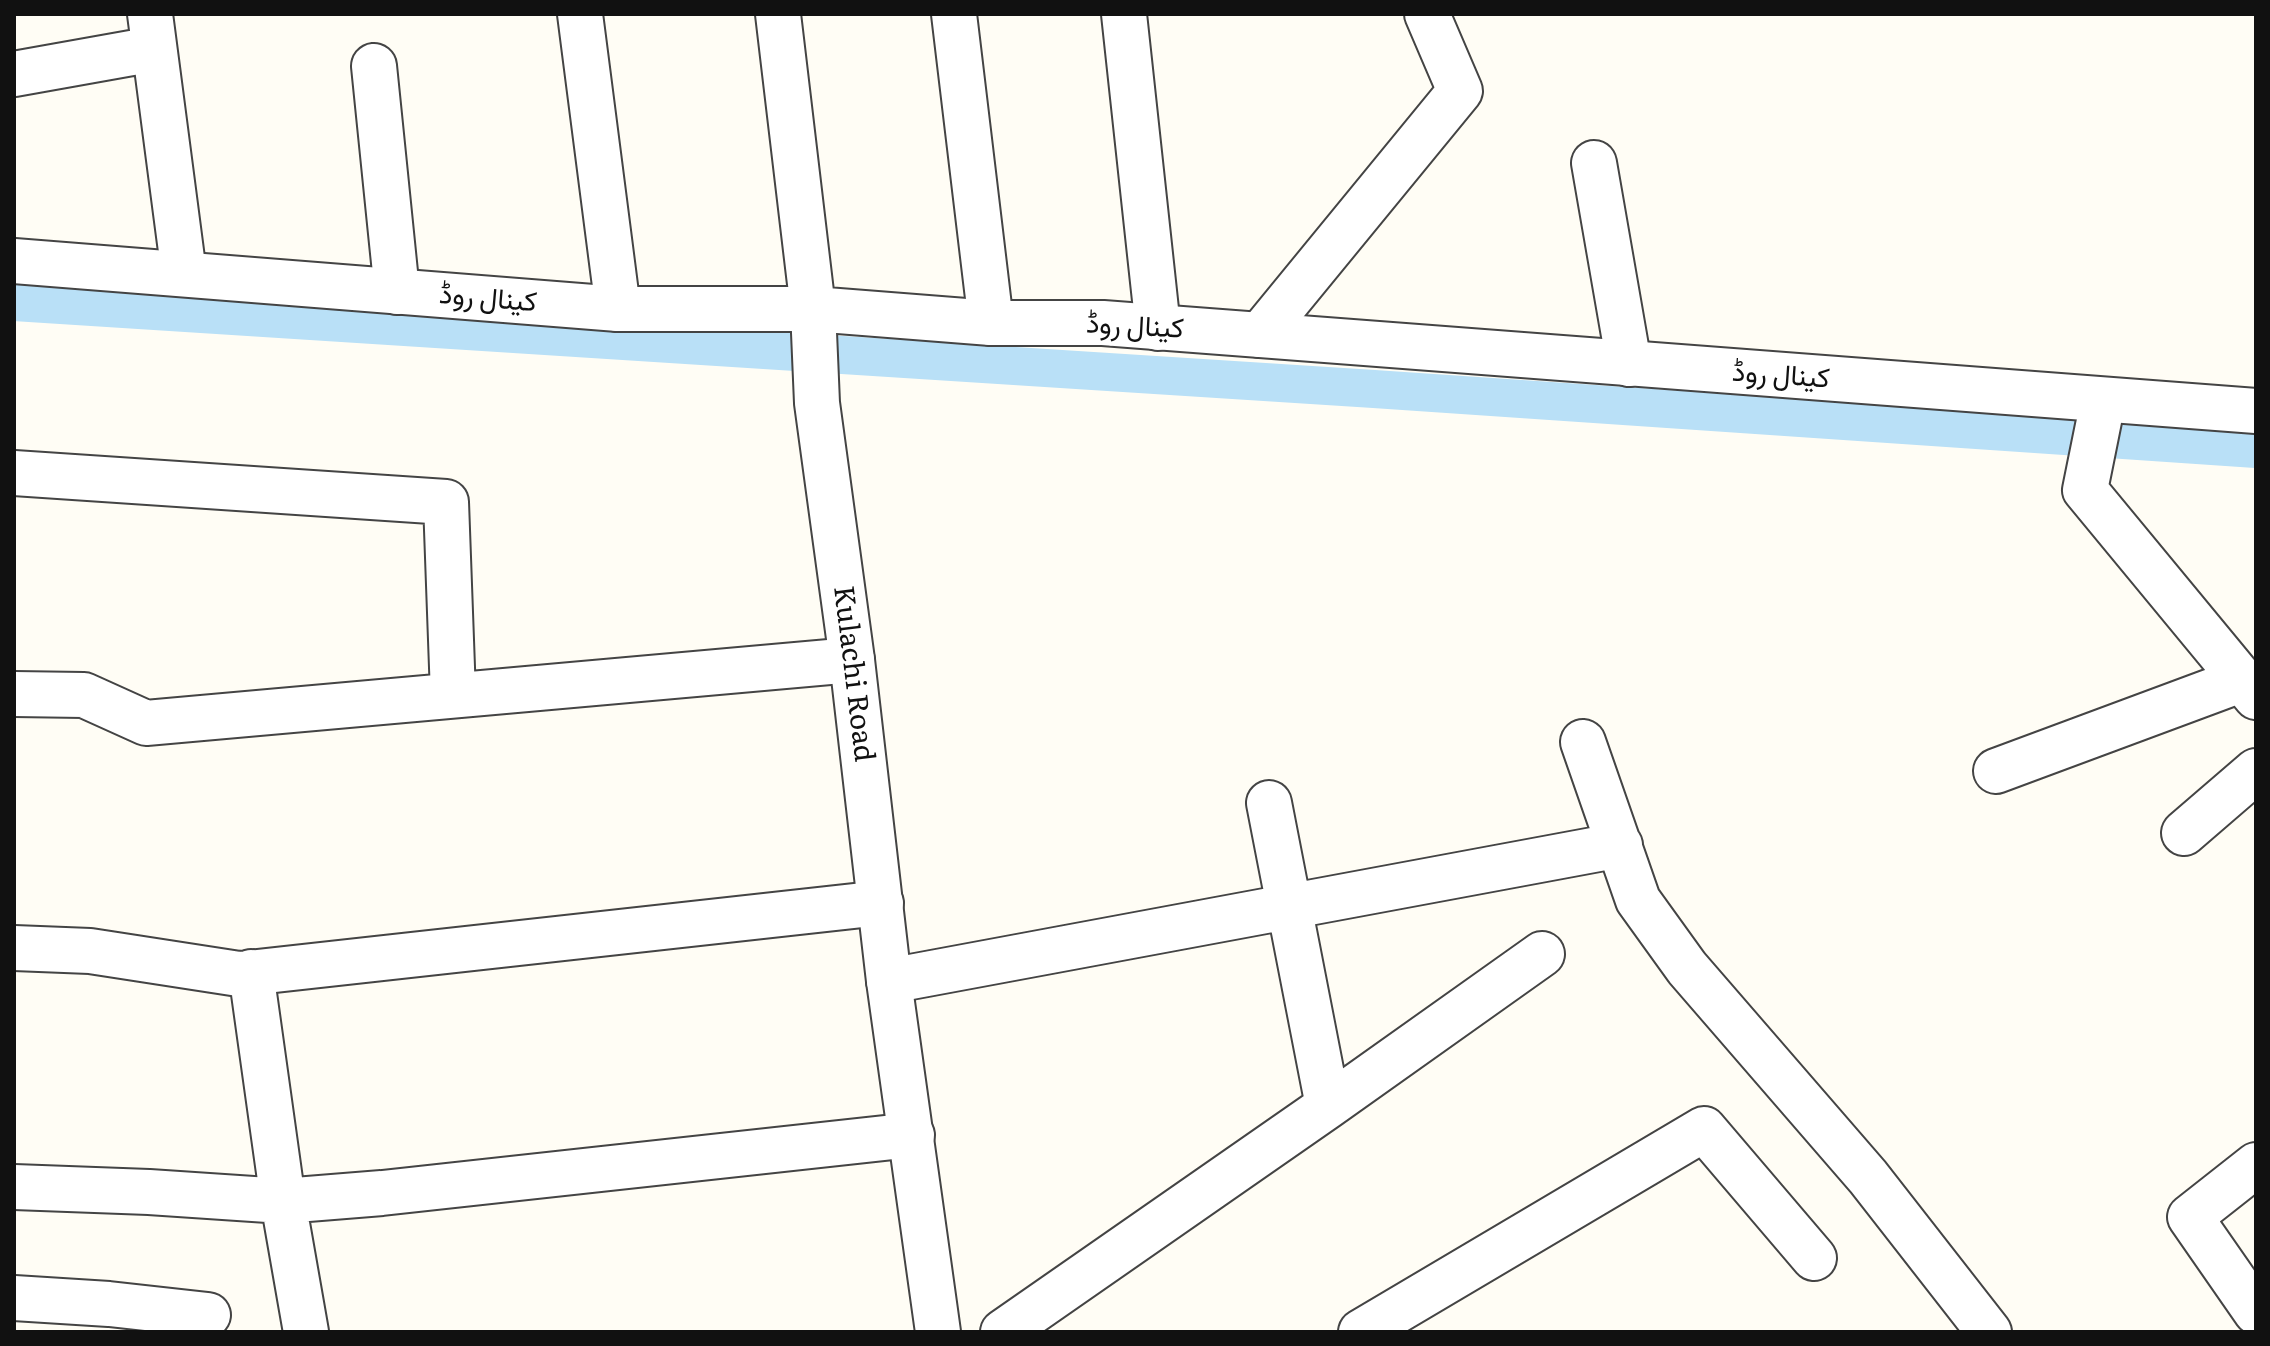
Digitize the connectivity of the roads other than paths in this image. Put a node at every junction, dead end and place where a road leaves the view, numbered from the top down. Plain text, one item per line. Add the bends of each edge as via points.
1 (580, 14) edge
2 (778, 14) edge
3 (954, 14) edge
4 (1124, 14) edge
5 (1427, 14) edge
6 (152, 32) edge
7 (374, 66) dead end
8 (14, 74) edge
9 (1594, 163) dead end
10 (15, 259) edge
11 (184, 274) junction
12 (397, 292) junction
13 (618, 309) junction
14 (813, 309) junction
15 (991, 323) junction
16 (1158, 328) junction
17 (1260, 335) junction
18 (1629, 364) junction
19 (2103, 401) junction
20 (2256, 411) edge
21 (14, 473) edge
22 (852, 660) junction
23 (2249, 689) edge
24 (14, 694) edge
25 (453, 695) junction
26 (1583, 742) dead end
27 (1996, 771) dead end
28 (2256, 771) edge
29 (1269, 803) dead end
30 (2184, 833) dead end
31 (1620, 845) junction
32 (881, 903) junction
33 (1289, 906) junction
34 (14, 948) edge
35 (1542, 954) dead end
36 (251, 972) junction
37 (889, 981) junction
38 (1328, 1106) junction
39 (912, 1135) junction
40 (2256, 1165) edge
41 (14, 1187) edge
42 (283, 1201) junction
43 (1814, 1258) dead end
44 (14, 1298) edge
45 (2256, 1312) edge
46 (208, 1315) dead end
47 (108, 1318) edge
48 (1970, 1326) edge
49 (306, 1332) edge
50 (938, 1332) edge
51 (1003, 1332) edge
52 (1361, 1332) edge

1 - 13 street
2 - 14 street, Kulachi Road
3 - 15 street
4 - 16 street
5 - 17 street via 1460,91
6 - 8 street
6 - 11 street
7 - 12 street
9 - 18 street
10 - 11 street, کینال روڈ
11 - 12 street, کینال روڈ
12 - 13 street, کینال روڈ
13 - 14 street, کینال روڈ
14 - 15 street, کینال روڈ
14 - 22 street, Kulachi Road via 817,403
15 - 16 street, کینال روڈ
16 - 17 street, کینال روڈ
17 - 18 street, کینال روڈ
18 - 19 street, کینال روڈ
19 - 20 street, کینال روڈ
19 - 23 street via 2085,490
21 - 25 street via 446,502
22 - 25 street
22 - 32 street, Kulachi Road
23 - 27 street
24 - 25 street via 84,695 146,723
26 - 31 street
28 - 30 street
29 - 33 street
31 - 33 street
31 - 48 street via 1638,900 1687,968 1868,1177
32 - 36 street
32 - 37 street, Kulachi Road
33 - 37 street
33 - 38 street
34 - 36 street via 90,951
35 - 38 street
36 - 42 street
37 - 39 street, Kulachi Road
38 - 51 street
39 - 42 street
39 - 50 street, Kulachi Road
40 - 45 street via 2190,1217
41 - 42 street
42 - 49 street
43 - 52 street via 1704,1129
44 - 47 street
46 - 47 street

